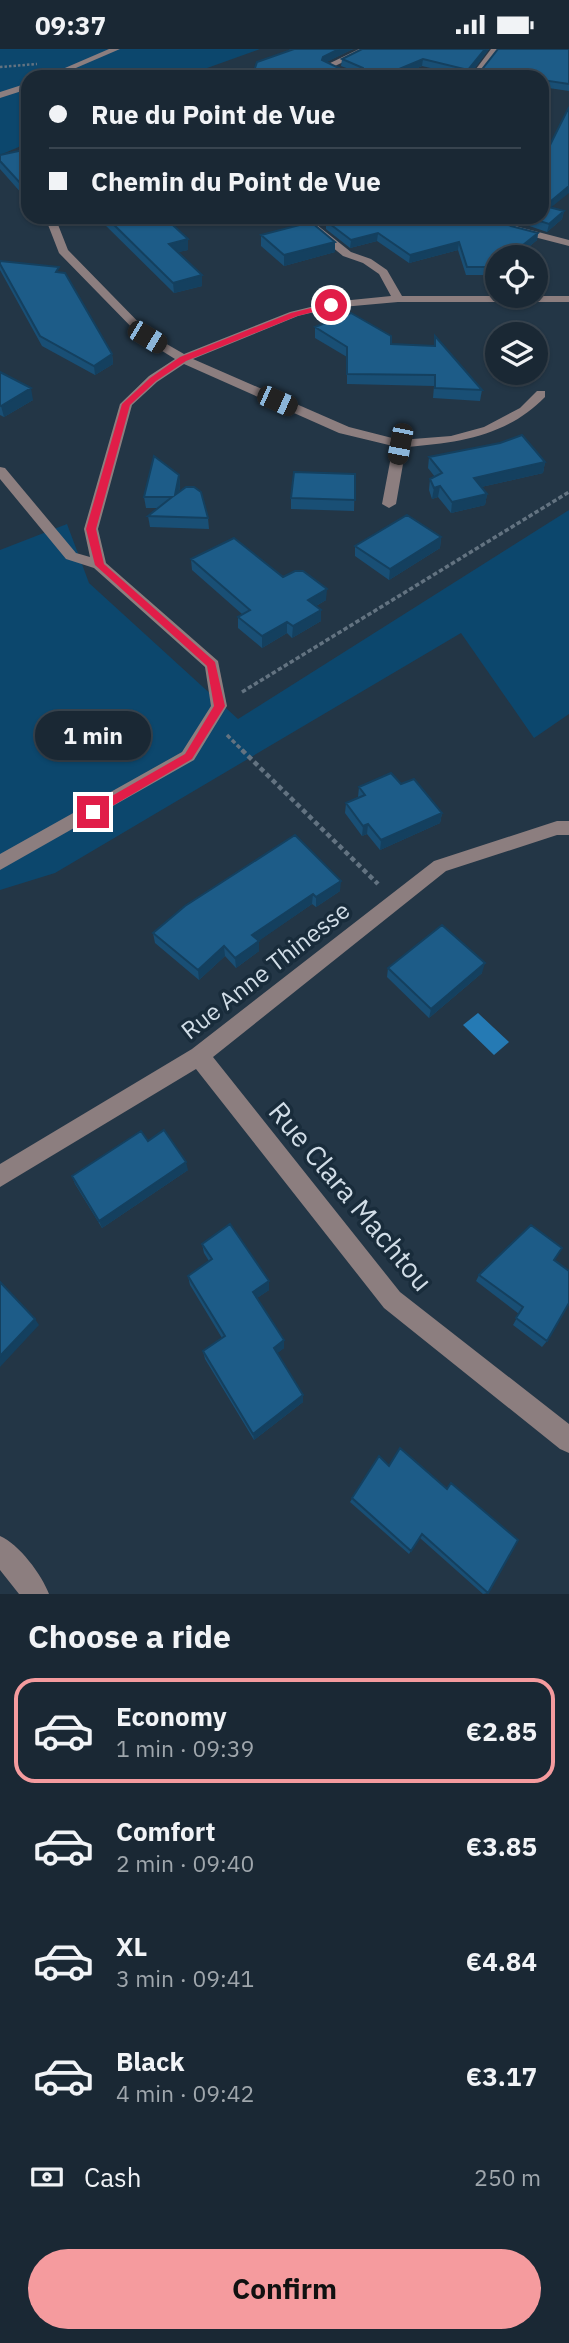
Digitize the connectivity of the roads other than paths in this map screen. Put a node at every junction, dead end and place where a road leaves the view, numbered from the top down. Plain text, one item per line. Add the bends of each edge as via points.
1 (116, 49) edge
2 (366, 49) edge
3 (495, 49) edge
4 (65, 70) edge
5 (339, 70) edge
6 (479, 70) edge
7 (21, 88) edge
8 (0, 95) edge
9 (53, 224) edge
10 (310, 224) edge
11 (503, 224) edge
12 (569, 243) edge
13 (398, 299) junction
14 (569, 299) edge
15 (183, 359) junction
16 (541, 394) dead end
17 (400, 444) junction
18 (0, 471) edge
19 (389, 504) dead end
20 (99, 565) junction
21 (569, 828) edge
22 (0, 863) edge
23 (199, 1056) junction
24 (0, 1176) edge
25 (569, 1440) edge
26 (0, 1549) edge
27 (36, 1594) edge

1 - 4 street
2 - 5 street via 328,66
3 - 6 street
7 - 8 street
9 - 15 street via 63,251 120,313
10 - 13 street via 347,254 383,272
11 - 12 street
13 - 14 street
13 - 15 street via 331,305 294,314
15 - 17 street via 344,430
15 - 20 street via 126,404 91,529
16 - 17 street via 524,411 489,430 438,442
17 - 19 street
18 - 20 street via 71,556
20 - 22 street via 212,665 219,706 188,757
21 - 23 street, Rue Anne Thinesse via 440,866
23 - 24 street, Rue Anne Thinesse
23 - 25 street, Rue Clara Machtou via 392,1300
26 - 27 street

